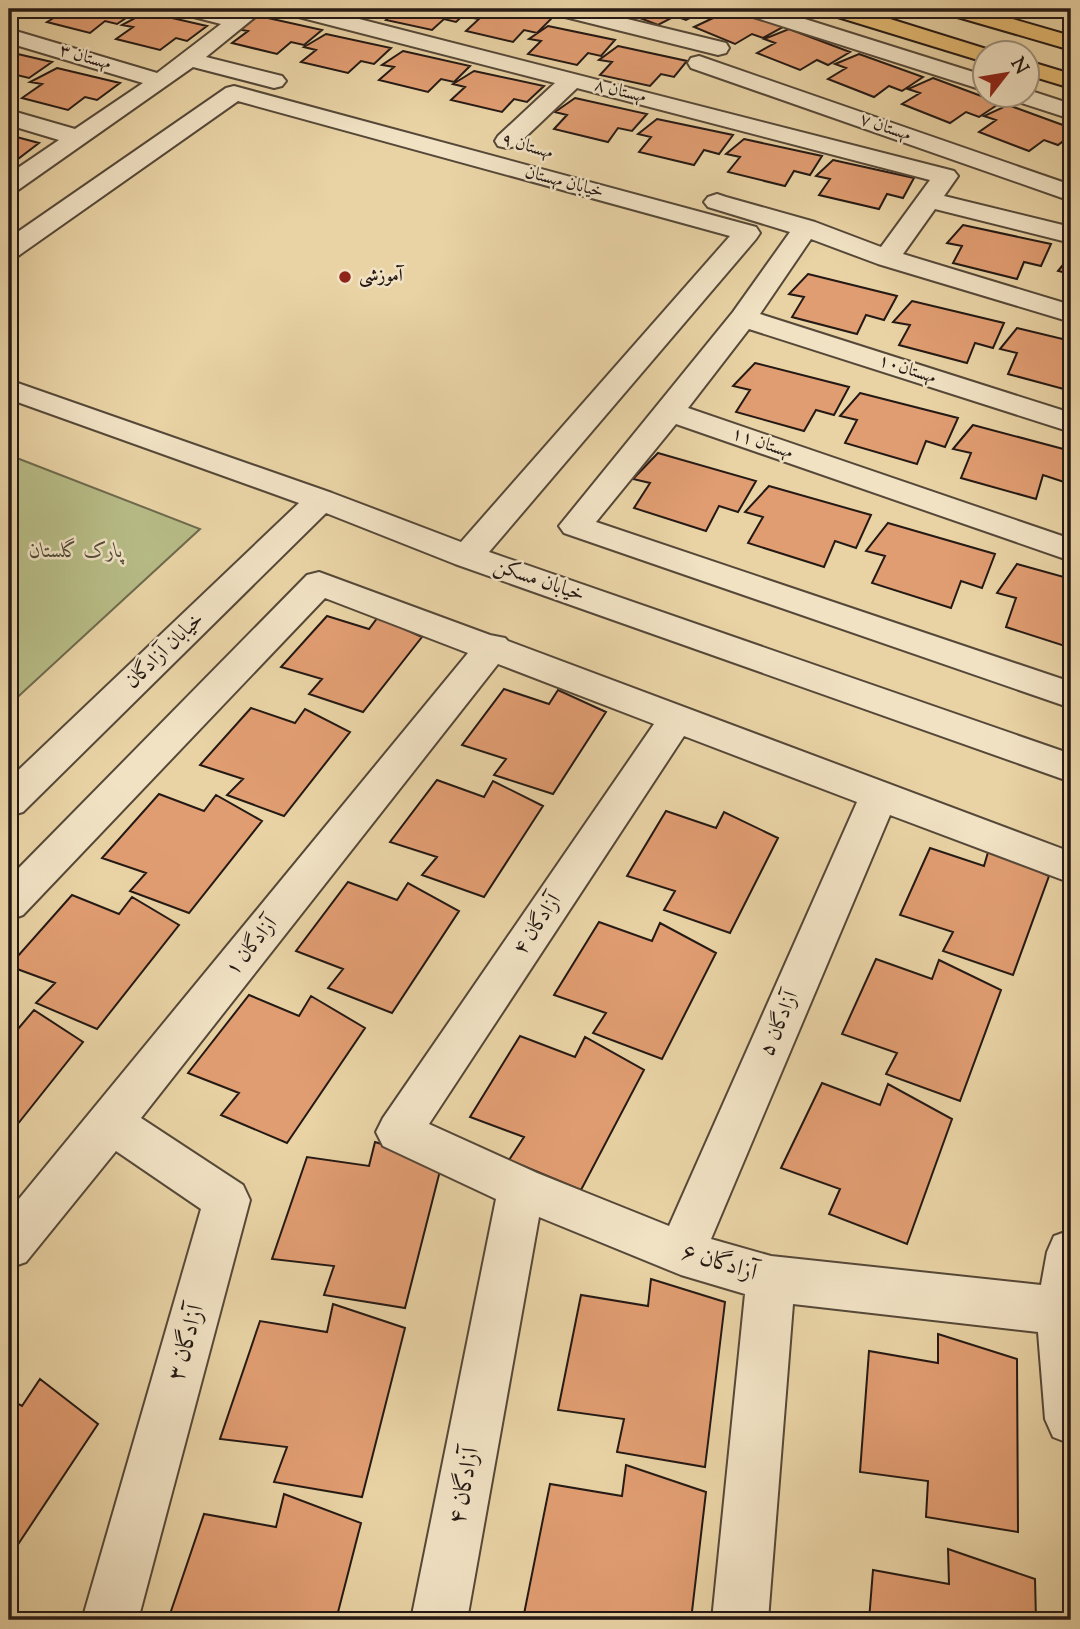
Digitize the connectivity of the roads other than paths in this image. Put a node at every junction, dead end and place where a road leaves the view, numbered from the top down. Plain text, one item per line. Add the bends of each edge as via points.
1 (190, 9) edge
2 (295, 9) edge
3 (561, 9) edge
4 (752, 9) edge
5 (836, 9) edge
6 (955, 9) edge
7 (246, 15) edge
8 (9, 36) edge
9 (1071, 43) edge
10 (972, 51) edge
11 (708, 56) junction
12 (188, 59) junction
13 (1042, 72) edge
14 (572, 79) junction
15 (972, 80) edge
16 (161, 81) junction
17 (1071, 81) edge
18 (659, 102) junction
19 (1042, 102) edge
20 (361, 103) dead end
21 (1071, 112) edge
22 (9, 117) edge
23 (480, 134) dead end
24 (80, 138) junction
25 (507, 141) junction
26 (533, 148) dead end
27 (650, 182) dead end
28 (9, 186) edge
29 (1071, 193) edge
30 (929, 200) junction
31 (806, 228) junction
32 (747, 233) junction
33 (1071, 235) edge
34 (9, 250) edge
35 (887, 258) junction
36 (1071, 314) edge
37 (743, 318) junction
38 (9, 389) edge
39 (670, 412) junction
40 (1071, 423) edge
41 (321, 500) junction
42 (1071, 550) edge
43 (467, 556) junction
44 (492, 646) junction
45 (1071, 695) edge
46 (677, 718) junction
47 (1071, 768) edge
48 (879, 796) junction
49 (9, 802) edge
50 (1071, 868) edge
51 (9, 905) edge
52 (111, 1123) junction
53 (399, 1132) joint
54 (521, 1188) junction
55 (9, 1246) edge
56 (1071, 1252) edge
57 (681, 1253) junction
58 (771, 1279) junction
59 (1066, 1312) edge
60 (1071, 1419) edge
61 (110, 1620) edge
62 (439, 1620) edge
63 (740, 1620) edge

1 - 7 street
2 - 14 street, مهستان ۸
3 - 11 street, مهستان ۷
4 - 15 street
5 - 10 main road
6 - 9 main road
7 - 12 street
8 - 16 street, مهستان ۳
11 - 18 street
11 - 29 street, مهستان ۷
12 - 16 street
12 - 20 street
13 - 17 main road
14 - 18 street, مهستان ۸
14 - 25 street
16 - 24 street
18 - 30 street, مهستان ۸ via 946,176
19 - 21 street
22 - 24 street
23 - 25 street, مهستان ۹
24 - 28 street
25 - 26 street, مهستان ۹
27 - 31 street
30 - 33 street
30 - 35 street
31 - 32 street
31 - 35 street
31 - 37 street
32 - 34 street, خیابان مهستان via 234,93
32 - 43 street
35 - 36 street
37 - 39 street
37 - 40 street, مهستان۱۰
38 - 41 street, خیابان مسکن
39 - 42 street, مهستان ۱۱
39 - 45 street via 575,526
41 - 43 street, خیابان مسکن
41 - 49 street, خیابان آزادگان
43 - 47 street, خیابان مسکن
44 - 46 street
44 - 51 street via 319,583
44 - 52 street, آزادگان ۱
46 - 48 street
46 - 53 street, آزادگان ۴
48 - 50 street
48 - 57 street, آزادگان ۵
52 - 55 street, آزادگان ۱
52 - 61 street, آزادگان ۳ via 227,1200
53 - 54 street, آزادگان ۶
54 - 57 street, آزادگان ۶
54 - 62 street, آزادگان ۴
56 - 59 street
57 - 58 street, آزادگان ۶
58 - 59 street, آزادگان ۶
58 - 63 street
59 - 60 street

